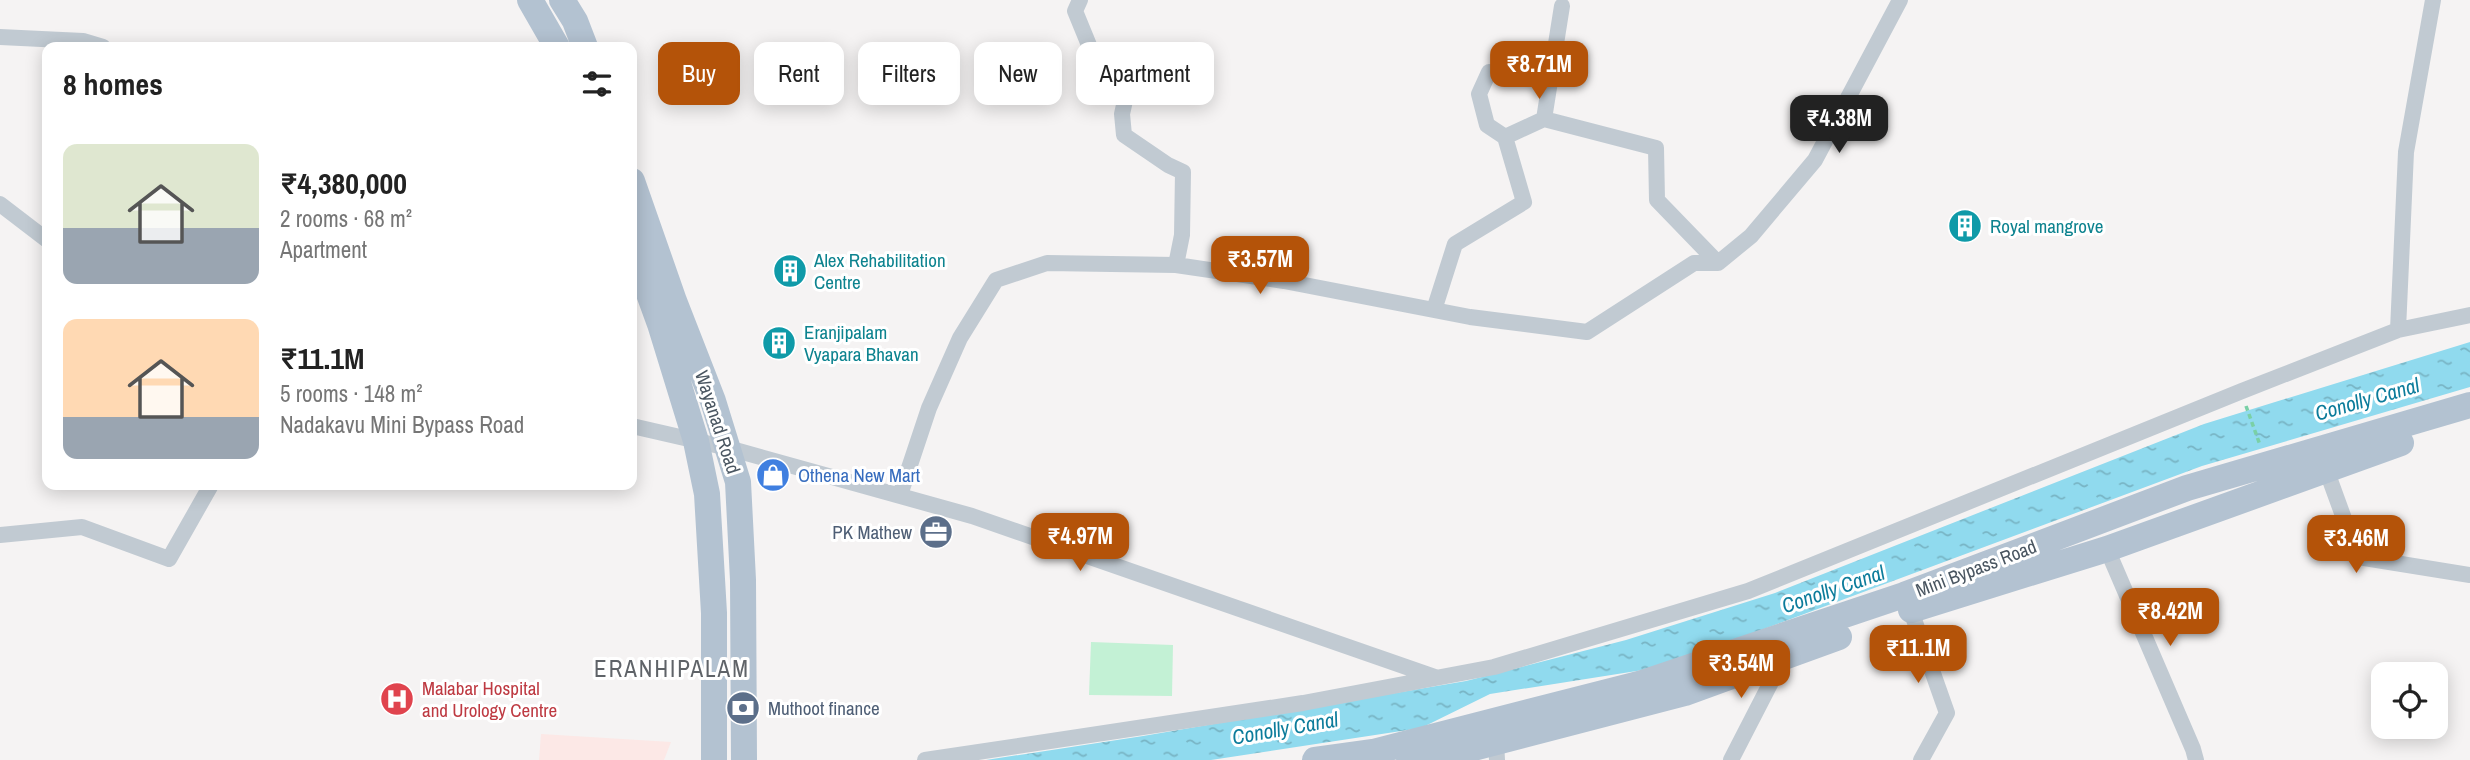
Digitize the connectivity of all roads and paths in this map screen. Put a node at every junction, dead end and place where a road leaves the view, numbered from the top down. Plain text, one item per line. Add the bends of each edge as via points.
1 (530, 0) edge
2 (562, 0) edge
3 (1080, 0) edge
4 (1900, 0) edge
5 (2433, 0) edge
6 (1562, 6) dead end
7 (0, 37) edge
8 (86, 42) edge
9 (554, 42) edge
10 (584, 42) edge
11 (1489, 72) dead end
12 (1544, 119) junction
13 (1505, 137) junction
14 (637, 195) edge
15 (0, 204) edge
16 (42, 236) edge
17 (637, 261) edge
18 (1717, 263) junction
19 (1176, 265) junction
20 (1434, 310) junction
21 (2470, 315) edge
22 (2398, 330) junction
23 (2470, 405) edge
24 (2247, 409) dead end
25 (2470, 422) edge
26 (637, 427) edge
27 (696, 440) junction
28 (729, 448) junction
29 (2262, 449) dead end
30 (2326, 469) junction
31 (208, 490) edge
32 (900, 495) junction
33 (0, 535) edge
34 (2107, 549) junction
35 (2470, 575) edge
36 (1911, 611) junction
37 (1784, 657) junction
38 (1437, 678) junction
39 (1496, 751) edge
40 (714, 760) edge
41 (744, 760) edge
42 (925, 760) edge
43 (1315, 760) edge
44 (1396, 760) edge
45 (1731, 760) edge
46 (1921, 760) edge
47 (2196, 760) edge

1 - 9 main road
2 - 10 main road
3 - 19 street via 1075,10 1100,72 1126,96 1124,135 1183,172 1182,235
4 - 18 street via 1815,160 1751,236
5 - 22 street via 2406,152
6 - 12 street
7 - 8 street
11 - 13 street via 1479,94 1487,125
12 - 13 street
12 - 18 street via 1656,148 1657,200
13 - 20 street via 1524,202 1455,244
14 - 28 main road, Wayanad Road
15 - 16 street
17 - 27 main road, Wayanad Road
18 - 20 street via 1693,262 1587,332
19 - 20 street
19 - 32 street via 1047,263 996,280 955,349 929,408
21 - 22 street
22 - 38 street via 1748,591 1494,667
23 - 43 main road, Mini Bypass Road via 2187,488 1904,595 1642,683 1373,752
24 - 29 path
25 - 30 main road, Mini Bypass Road
26 - 27 street
27 - 28 street
27 - 40 main road, Wayanad Road via 707,495 714,613
28 - 32 street
28 - 41 main road, Wayanad Road via 738,482 743,580
30 - 34 main road, Mini Bypass Road
30 - 35 street via 2358,557
31 - 33 street via 169,559 82,527
32 - 38 street
34 - 36 main road, Mini Bypass Road
34 - 47 street
36 - 37 main road, Mini Bypass Road
36 - 46 street via 1947,713
37 - 39 main road, Mini Bypass Road via 1685,693
37 - 45 street
38 - 42 street
39 - 44 main road, Mini Bypass Road

